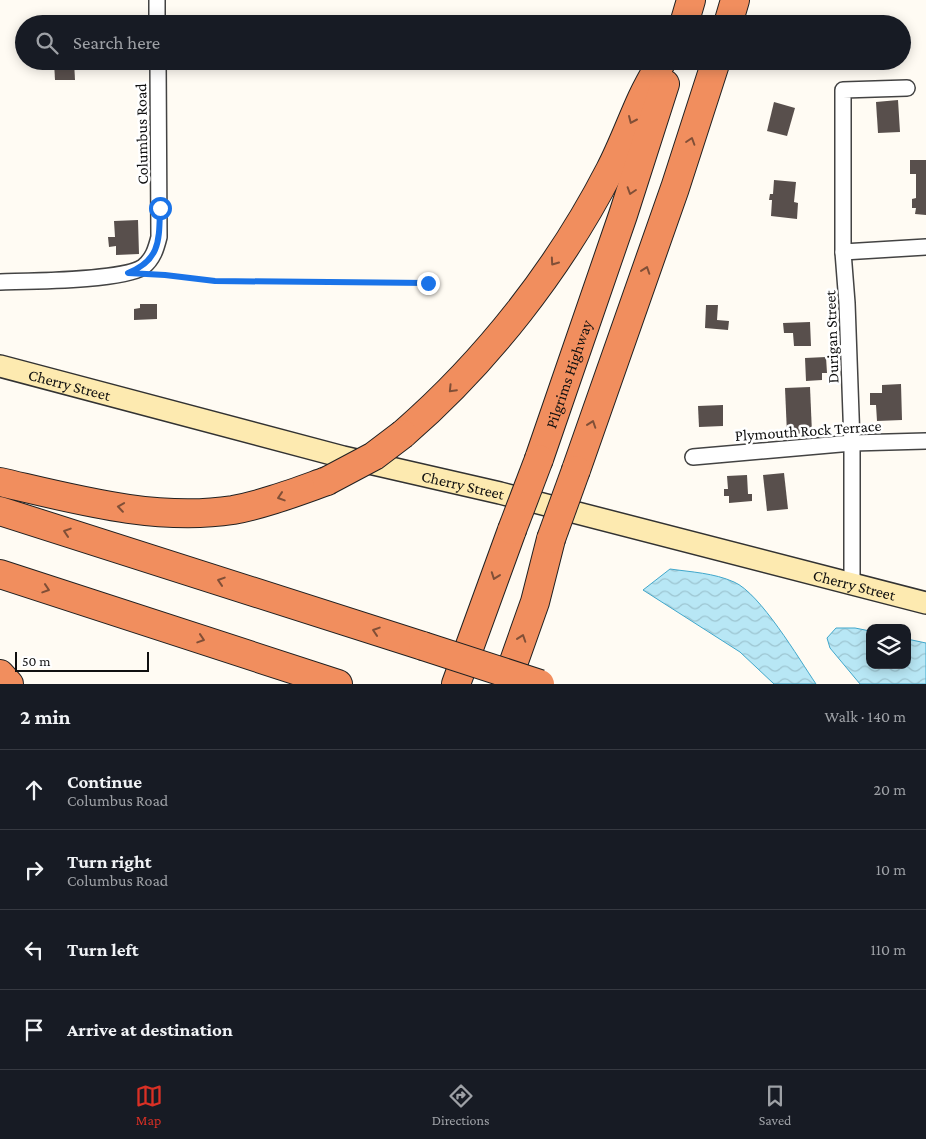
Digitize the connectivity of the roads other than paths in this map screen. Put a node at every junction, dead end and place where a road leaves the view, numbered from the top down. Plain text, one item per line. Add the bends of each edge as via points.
1 (156, 0) edge
2 (735, 0) edge
3 (157, 15) edge
4 (731, 15) edge
5 (158, 70) edge
6 (657, 70) edge
7 (669, 70) edge
8 (713, 70) edge
9 (907, 88) dead end
10 (926, 247) edge
11 (844, 252) junction
12 (0, 282) edge
13 (0, 366) edge
14 (926, 441) edge
15 (852, 443) junction
16 (693, 457) dead end
17 (0, 482) edge
18 (0, 511) edge
19 (0, 574) edge
20 (852, 582) junction
21 (926, 602) edge
22 (0, 674) edge
23 (9, 684) edge
24 (338, 684) edge
25 (456, 684) edge
26 (506, 684) edge
27 (540, 684) edge

1 - 3 street
2 - 4 highway
5 - 12 street, Columbus Road via 160,237 149,261 128,273
6 -> 17 highway, bridge via 610,170 557,258 498,336 439,403 374,456 327,481 232,510 154,512
7 -> 25 highway, Pilgrims Highway, bridge via 539,459
26 -> 8 highway, bridge via 535,602 552,539
9 - 11 street, Durigan Street via 842,90
10 - 11 street
11 - 15 street, Durigan Street
13 - 20 main road, Cherry Street via 343,456
14 - 15 street, Plymouth Rock Terrace
15 - 16 street, Plymouth Rock Terrace
15 - 20 street, Durigan Street
27 -> 18 highway, bridge
19 -> 24 highway
20 - 21 main road, Cherry Street
22 - 23 highway

